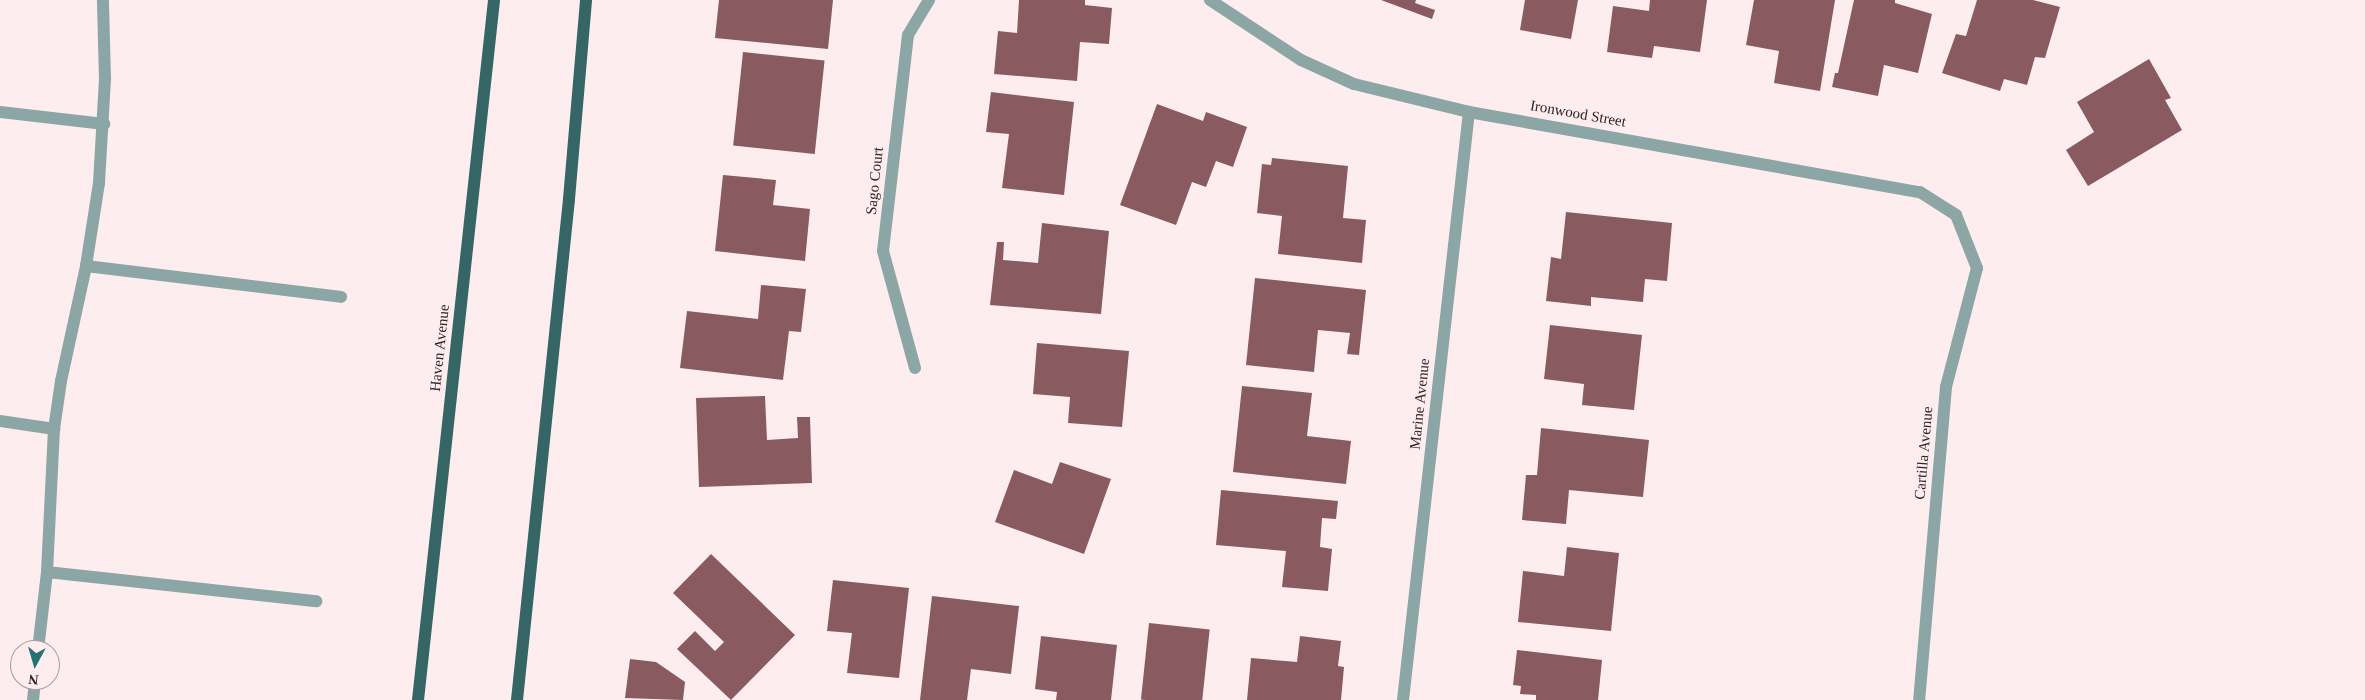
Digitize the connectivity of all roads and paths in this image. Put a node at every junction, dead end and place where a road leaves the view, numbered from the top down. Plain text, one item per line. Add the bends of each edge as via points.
1 (103, 0) edge
2 (494, 0) edge
3 (586, 0) edge
4 (929, 0) edge
5 (1210, 0) edge
6 (0, 112) edge
7 (1469, 112) junction
8 (104, 124) junction
9 (1956, 215) joint
10 (86, 266) junction
11 (341, 297) dead end
12 (915, 368) dead end
13 (0, 421) edge
14 (54, 429) junction
15 (47, 572) junction
16 (316, 601) dead end
17 (39, 640) edge
18 (418, 700) edge
19 (517, 700) edge
20 (1403, 700) edge
21 (1919, 700) edge

1 - 8 street
2 - 18 main road, Haven Avenue
3 - 19 main road via 569,199
4 - 12 street, Sago Court via 908,36 884,251
5 - 7 street, Ironwood Street via 1301,60 1354,84
6 - 8 street
7 - 9 street, Ironwood Street via 1920,192
7 - 20 street, Marine Avenue
8 - 10 street
9 - 21 street, Cartilla Avenue via 1976,268 1946,387
10 - 11 street
10 - 14 street
13 - 14 street
14 - 15 street
15 - 16 street
15 - 17 street

